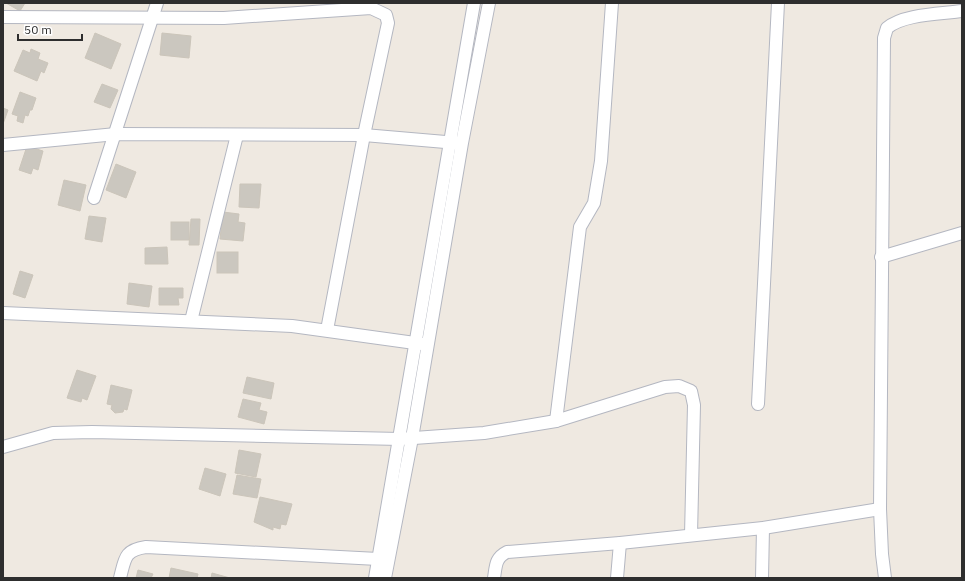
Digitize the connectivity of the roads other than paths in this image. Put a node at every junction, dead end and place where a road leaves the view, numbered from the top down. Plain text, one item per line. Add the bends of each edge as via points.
1 (157, 3) edge
2 (474, 3) edge
3 (489, 3) edge
4 (612, 3) edge
5 (778, 3) edge
6 (962, 11) edge
7 (3, 17) edge
8 (151, 19) junction
9 (116, 134) junction
10 (237, 135) junction
11 (364, 135) junction
12 (456, 143) junction
13 (3, 145) edge
14 (94, 198) dead end
15 (962, 233) edge
16 (881, 257) junction
17 (3, 313) edge
18 (191, 321) junction
19 (328, 330) junction
20 (415, 343) junction
21 (428, 345) junction
22 (758, 404) dead end
23 (556, 420) junction
24 (400, 438) junction
25 (412, 438) junction
26 (3, 447) edge
27 (880, 509) junction
28 (763, 528) junction
29 (691, 535) junction
30 (620, 543) junction
31 (378, 559) junction
32 (120, 578) edge
33 (375, 578) edge
34 (385, 578) edge
35 (494, 578) edge
36 (616, 578) edge
37 (762, 578) edge
38 (885, 578) edge

1 - 8 street
2 - 12 street
3 - 12 street
4 - 23 street via 601,160 594,203 580,228
5 - 22 street
6 - 16 street via 895,22 885,33
7 - 8 street
8 - 9 street
8 - 11 street via 224,18 371,8 381,11 386,15 388,24
9 - 10 street
9 - 13 street
9 - 14 street
10 - 11 street
10 - 18 street
11 - 12 street
11 - 19 street
12 - 20 street
12 - 21 street
15 - 16 street
16 - 27 street
17 - 18 street
18 - 19 street
19 - 20 street
20 - 21 street
20 - 24 street
21 - 25 street
23 - 25 street via 484,433
23 - 29 street via 665,387 679,386 691,391 694,426
24 - 25 street
24 - 26 street via 92,432 53,434
24 - 31 street
25 - 34 street
27 - 28 street
27 - 38 street
28 - 29 street
28 - 37 street
29 - 30 street
30 - 35 street via 507,552 497,561
30 - 36 street
31 - 32 street via 146,547 136,548 126,556
31 - 33 street

